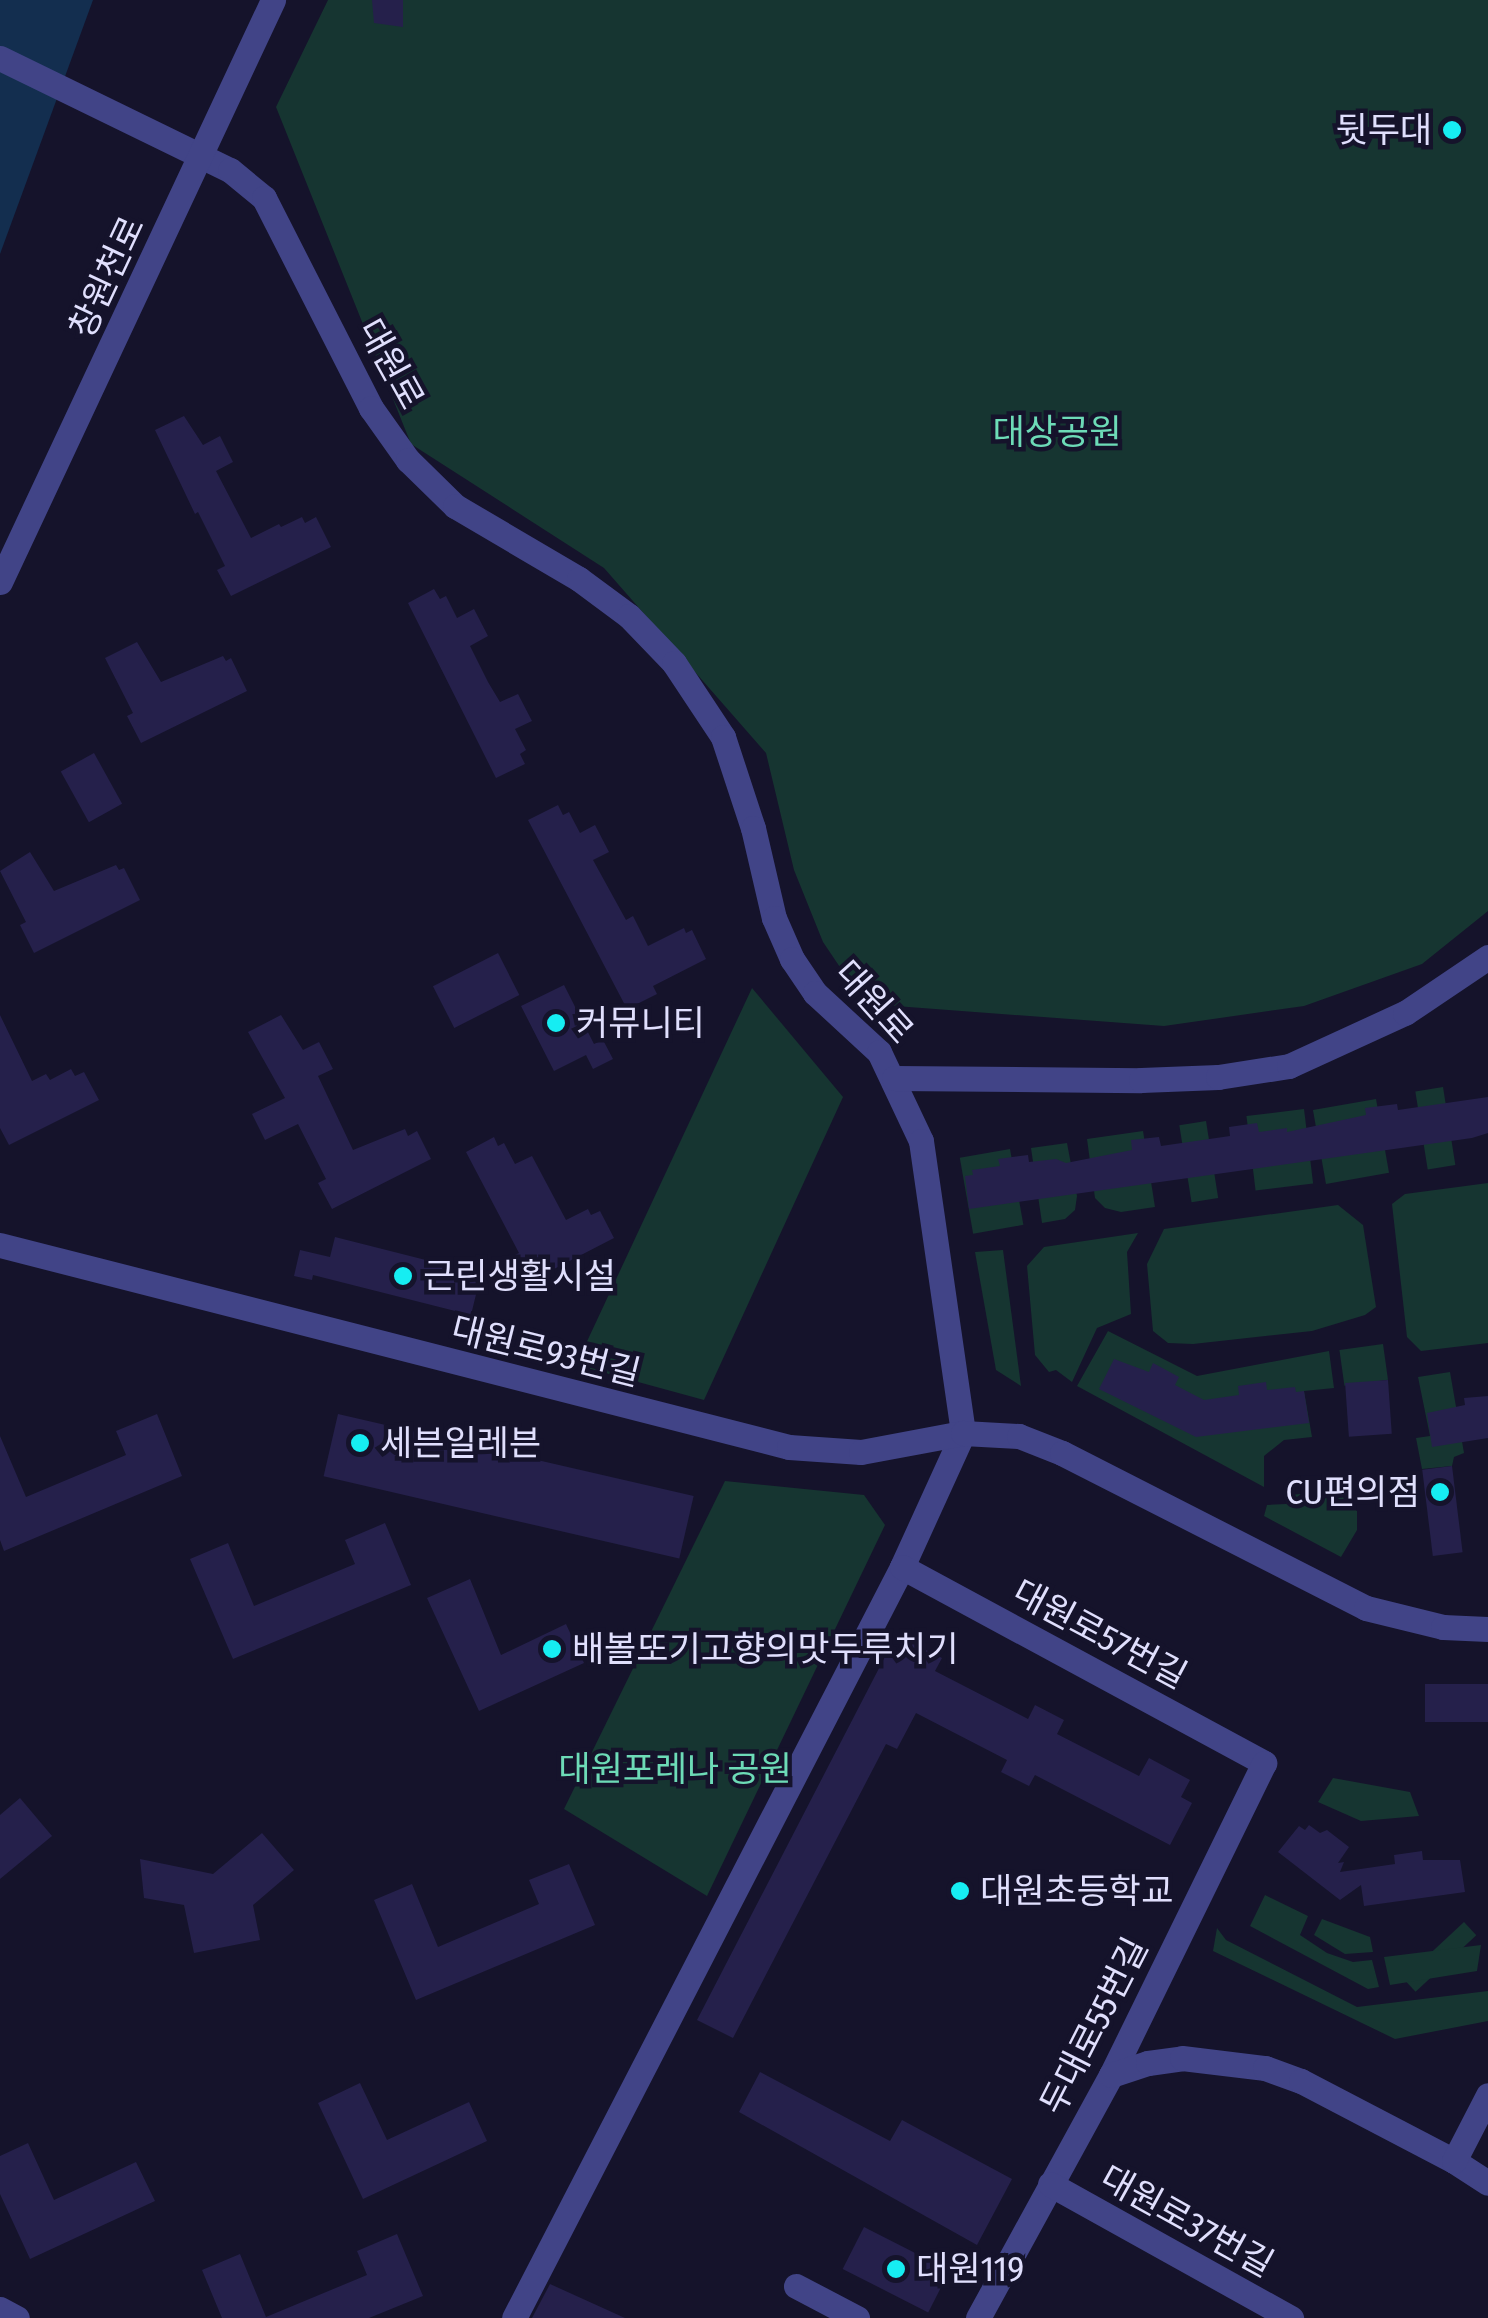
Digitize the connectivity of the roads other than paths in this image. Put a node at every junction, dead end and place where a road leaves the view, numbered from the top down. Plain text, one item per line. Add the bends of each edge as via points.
1 (273, 0) edge
2 (0, 58) edge
3 (202, 156) junction
4 (0, 582) edge
5 (1488, 958) edge
6 (894, 1078) junction
7 (0, 1244) edge
8 (963, 1433) junction
9 (902, 1566) junction
10 (1488, 1630) edge
11 (1264, 1762) joint
12 (1111, 2075) junction
13 (1488, 2095) edge
14 (1454, 2161) junction
15 (1488, 2183) edge
16 (1050, 2184) junction
17 (796, 2286) dead end
18 (0, 2309) edge
19 (17, 2318) edge
20 (514, 2318) edge
21 (857, 2318) edge
22 (978, 2318) edge
23 (1291, 2318) edge

1 - 3 street, 창원천로
2 - 3 street, 대원로
3 - 4 street, 창원천로
3 - 6 street, 대원로 via 271,205 371,408 408,460 455,506 630,616 691,684 723,737 774,918 792,959 815,993 879,1052
5 - 6 street via 1404,1013 1289,1066 1180,1078
6 - 8 street, 대원로 via 921,1141
7 - 8 street, 대원로93번길 via 789,1447 861,1452
8 - 9 street
8 - 10 street via 1019,1436 1062,1453 1366,1608 1443,1628
9 - 11 street, 대원로57번길
9 - 20 street
11 - 12 street, 두대로55번길
12 - 14 street via 1182,2058 1266,2068
12 - 16 street, 두대로55번길
13 - 14 street
14 - 15 street
16 - 22 street, 두대로55번길
16 - 23 street, 대원로37번길
17 - 21 street
18 - 19 street

